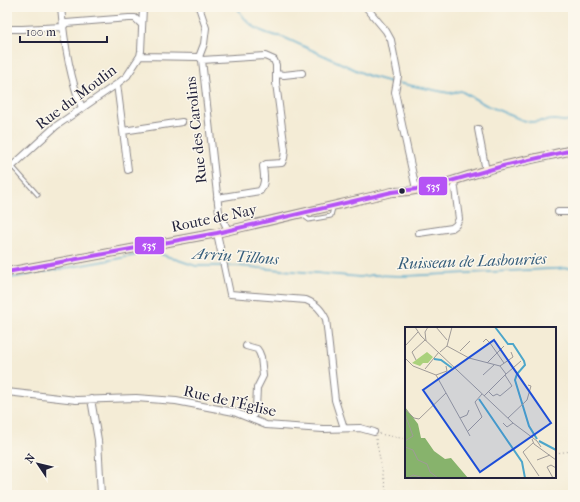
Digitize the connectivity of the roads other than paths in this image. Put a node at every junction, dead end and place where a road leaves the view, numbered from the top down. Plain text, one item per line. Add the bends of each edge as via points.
1 (61, 7) edge
2 (199, 7) edge
3 (366, 7) edge
4 (143, 8) edge
5 (132, 18) junction
6 (142, 26) junction
7 (63, 27) junction
8 (7, 29) edge
9 (140, 56) junction
10 (200, 59) junction
11 (302, 73) dead end
12 (276, 74) junction
13 (118, 84) junction
14 (82, 108) junction
15 (182, 122) dead end
16 (478, 129) dead end
17 (123, 131) junction
18 (573, 150) edge
19 (10, 168) edge
20 (128, 170) dead end
21 (486, 170) junction
22 (454, 181) junction
23 (416, 189) junction
24 (38, 195) dead end
25 (217, 198) junction
26 (558, 212) dead end
27 (573, 212) edge
28 (228, 230) junction
29 (217, 233) junction
30 (419, 233) dead end
31 (7, 272) edge
32 (246, 346) dead end
33 (7, 392) edge
34 (91, 399) junction
35 (252, 419) junction
36 (344, 428) junction
37 (374, 432) road end
38 (101, 495) edge

1 - 7 street
2 - 10 street via 206,28
3 - 23 street via 391,40 398,76 395,92
4 - 5 street
4 - 6 street
5 - 6 street
5 - 7 street via 66,23
6 - 9 street
7 - 8 street
7 - 14 street via 75,91
9 - 10 street
9 - 13 street, Rue du Moulin via 127,76
10 - 12 street, Rue des Carolins via 265,56 274,60
10 - 25 street, Rue des Carolins
11 - 12 street
12 - 25 street, Rue des Carolins via 285,150 282,163 263,166 265,180 260,191
13 - 14 street, Rue du Moulin
13 - 17 street
14 - 19 street, Rue du Moulin via 56,126
15 - 17 street
16 - 21 street
17 - 20 street
18 - 21 main road, Route de Nay
19 - 24 lane, Rue du Moulin
21 - 22 main road, Route de Nay
22 - 23 main road, Route de Nay
22 - 30 street via 459,220 456,225 452,228
23 - 28 main road, Route de Nay via 392,192
25 - 28 street, Rue des Carolins via 219,212
26 - 27 street
28 - 29 main road, Route de Nay
29 - 31 main road, Route de Nay
29 - 36 street via 230,294 306,300 322,310 326,319 335,400
32 - 35 street via 259,352 263,376 257,388 256,408
33 - 34 street, Rue de l'Église
34 - 35 street, Rue de l'Église via 136,398 176,401 234,412
34 - 38 street via 98,440
35 - 36 street, Rue de l'Église via 266,425
36 - 37 street, Rue de l'Église via 360,428

